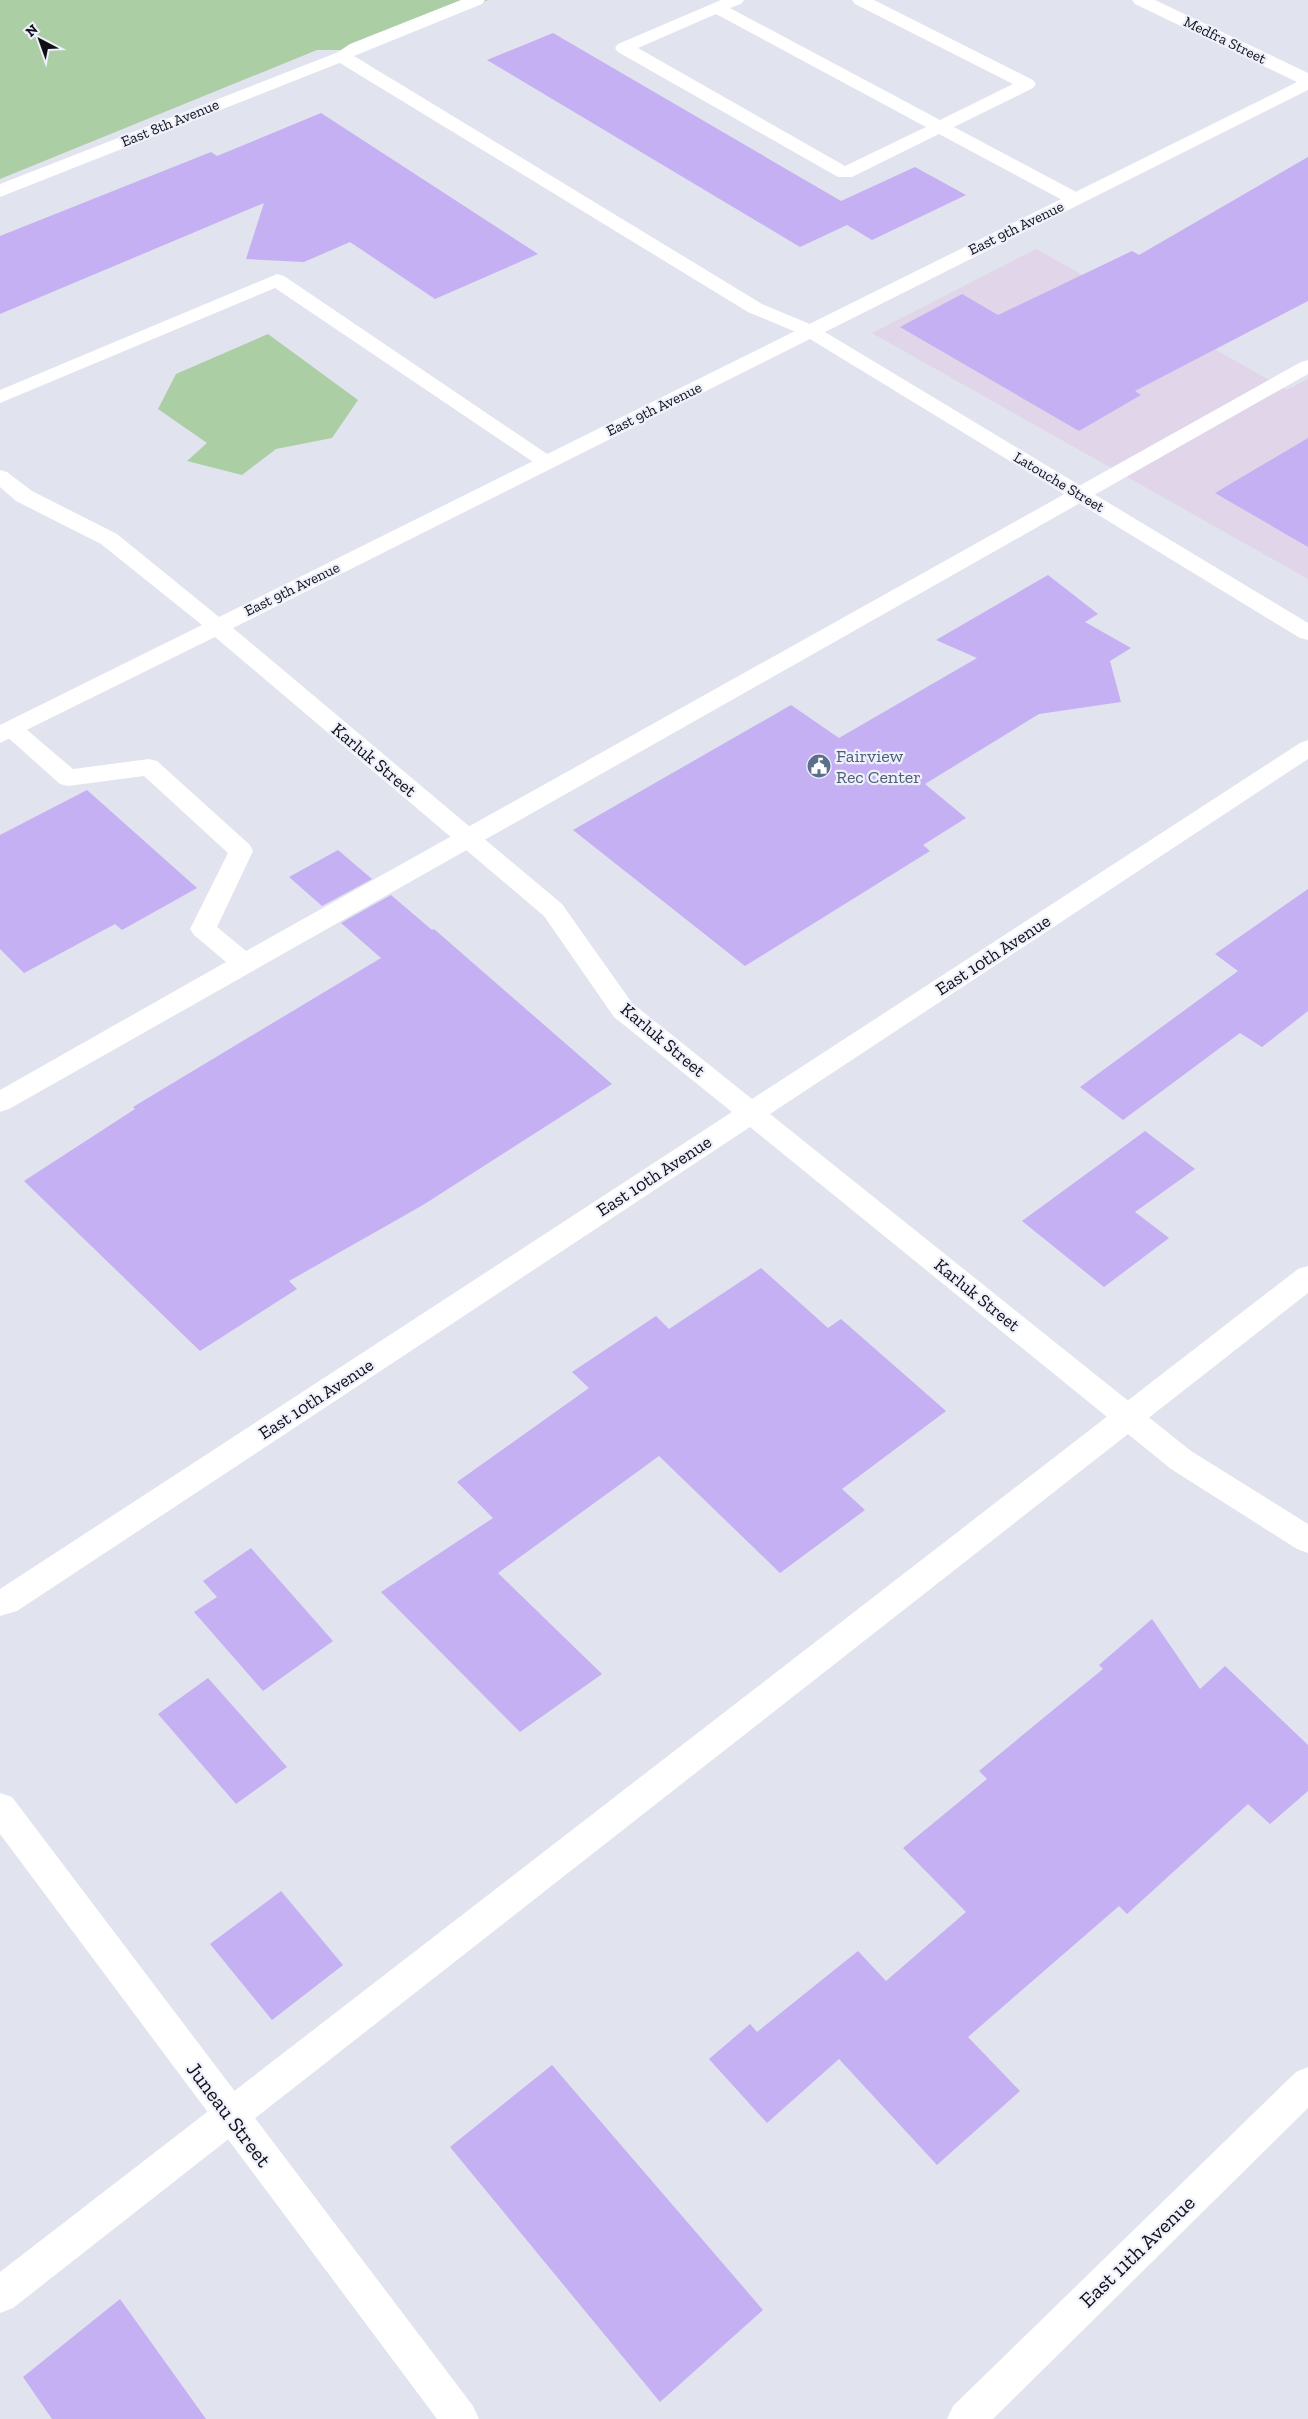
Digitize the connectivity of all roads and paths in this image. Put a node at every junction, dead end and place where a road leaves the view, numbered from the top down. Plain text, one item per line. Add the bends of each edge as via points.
1 (476, 0) edge
2 (735, 0) edge
3 (861, 0) edge
4 (1141, 0) edge
5 (717, 8) junction
6 (341, 56) junction
7 (1308, 81) edge
8 (941, 127) junction
9 (0, 191) edge
10 (1075, 198) junction
11 (810, 331) junction
12 (1308, 366) edge
13 (0, 397) edge
14 (546, 462) junction
15 (0, 476) edge
16 (1081, 495) junction
17 (216, 627) junction
18 (1308, 633) edge
19 (6, 732) edge
20 (1308, 748) edge
21 (467, 838) junction
22 (244, 963) junction
23 (0, 1102) edge
24 (750, 1113) junction
25 (1308, 1277) edge
26 (1128, 1416) junction
27 (1308, 1540) edge
28 (0, 1603) edge
29 (0, 1808) edge
30 (1308, 2084) edge
31 (231, 2117) junction
32 (0, 2295) edge
33 (460, 2419) edge
34 (966, 2419) edge

1 - 6 street, East 8th Avenue
2 - 5 street
3 - 8 street via 1027,84
4 - 7 street, Medfra Street
5 - 8 street
5 - 8 street via 624,48 844,173
6 - 9 street, East 8th Avenue
6 - 11 street, Latouche Street via 755,308
7 - 10 street, East 9th Avenue
8 - 10 street
10 - 11 street, East 9th Avenue
11 - 14 street, East 9th Avenue
11 - 16 street, Latouche Street
12 - 16 street
13 - 14 street via 277,280
14 - 17 street, East 9th Avenue
15 - 17 street, Karluk Street via 24,496 109,539
16 - 18 street, Latouche Street
16 - 21 street
17 - 19 street, East 9th Avenue
17 - 21 street, Karluk Street
19 - 22 street via 68,778 148,768 241,851 203,929
20 - 24 street, East 10th Avenue
21 - 22 street
21 - 24 street, Karluk Street via 553,910 623,1010
22 - 23 street
24 - 26 street, Karluk Street
24 - 28 street, East 10th Avenue via 14,1597
25 - 26 street
26 - 27 street, Karluk Street via 1181,1460
26 - 31 street
29 - 31 street, Juneau Street
30 - 34 street, East 11th Avenue
31 - 32 street
31 - 33 street, Juneau Street

